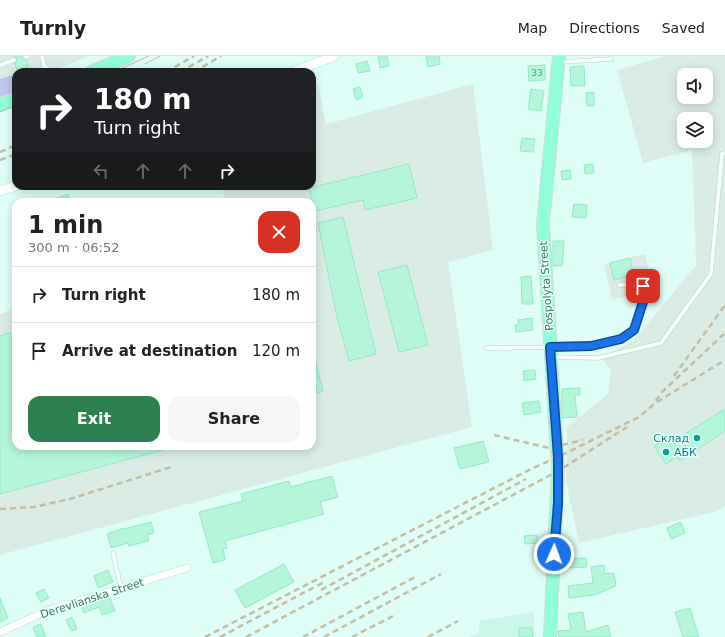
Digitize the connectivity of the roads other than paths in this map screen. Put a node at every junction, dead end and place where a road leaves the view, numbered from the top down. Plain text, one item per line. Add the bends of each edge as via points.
1 (42, 56) edge
2 (129, 56) edge
3 (334, 56) edge
4 (558, 59) edge
5 (611, 59) dead end
6 (14, 60) dead end
7 (0, 65) edge
8 (47, 68) edge
9 (100, 68) edge
10 (303, 68) edge
11 (12, 100) edge
12 (0, 105) edge
13 (725, 153) edge
14 (12, 188) edge
15 (0, 192) edge
16 (619, 285) dead end
17 (486, 348) dead end
18 (550, 352) junction
19 (113, 553) dead end
20 (187, 568) dead end
21 (121, 588) junction
22 (0, 632) edge
23 (550, 637) edge

1 - 8 lane via 44,66
2 - 9 highway
3 - 10 street
4 - 5 lane
4 - 18 highway, Pospolyta Street via 542,224
6 - 7 lane
11 - 12 highway
13 - 18 lane via 722,154 711,274 661,343 598,358
14 - 15 street
16 - 18 lane via 643,286 644,299 634,330 621,339
17 - 18 lane
18 - 23 highway, Pospolyta Street via 558,471
19 - 21 lane
20 - 21 street, Derevlianska Street
21 - 22 street, Derevlianska Street via 49,610

